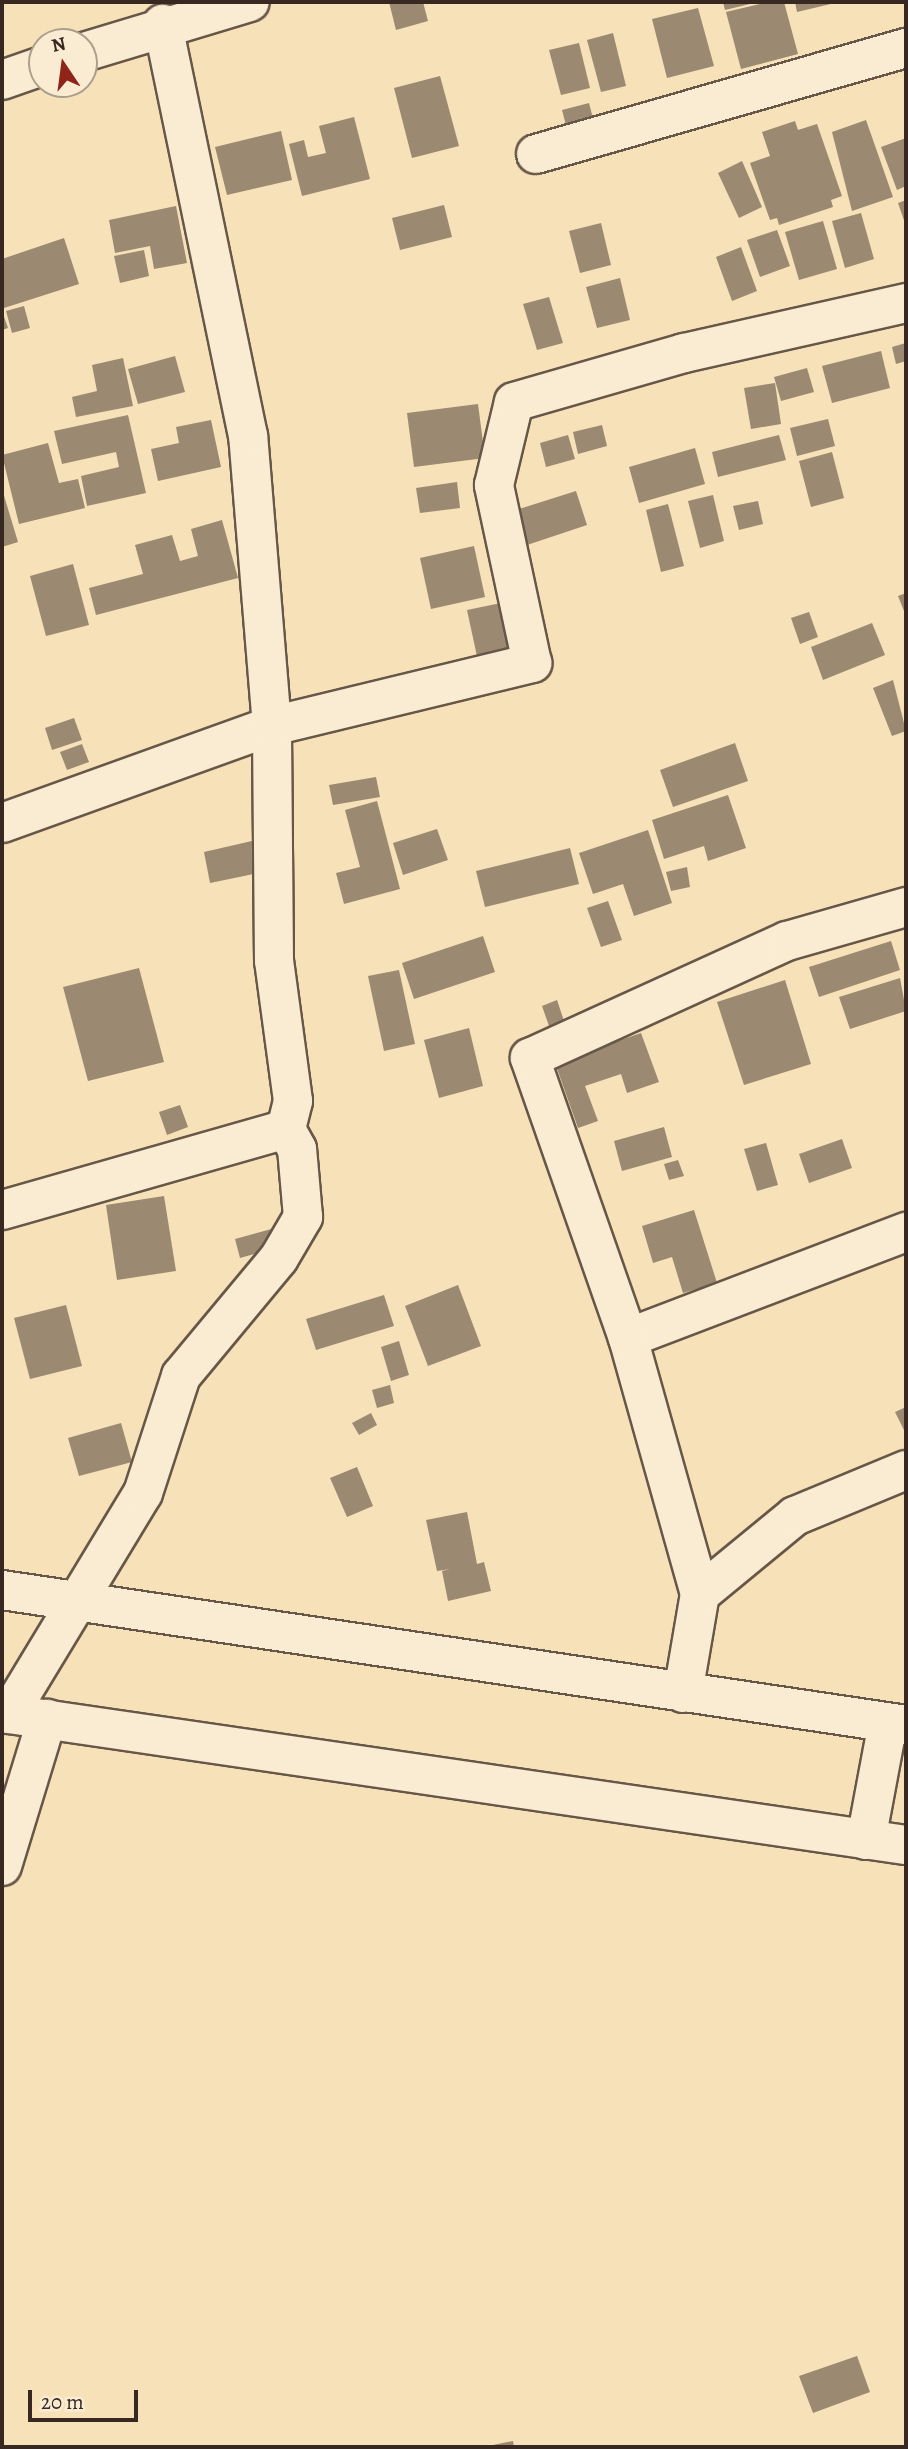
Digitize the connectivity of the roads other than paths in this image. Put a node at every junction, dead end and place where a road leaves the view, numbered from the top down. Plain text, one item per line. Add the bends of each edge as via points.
1 (250, 2) edge
2 (163, 24) junction
3 (98, 47) edge
4 (906, 48) edge
5 (28, 71) edge
6 (2, 80) edge
7 (536, 154) dead end
8 (906, 303) edge
9 (272, 726) junction
10 (2, 823) edge
11 (906, 907) edge
12 (286, 1129) junction
13 (2, 1210) edge
14 (906, 1232) edge
15 (628, 1338) junction
16 (906, 1470) edge
17 (2, 1590) edge
18 (700, 1594) junction
19 (80, 1603) junction
20 (683, 1693) junction
21 (5, 1713) edge
22 (47, 1719) junction
23 (897, 1724) edge
24 (866, 1840) junction
25 (906, 1846) edge
26 (2, 1866) edge

1 - 2 street
2 - 3 street
2 - 9 street via 248,436
4 - 7 street
5 - 6 street
8 - 9 street via 684,353 514,402 494,485 532,663
9 - 10 street
9 - 12 street via 274,961 293,1101
11 - 15 street via 787,941 530,1058
12 - 13 street
12 - 19 street via 297,1149 303,1217 279,1258 181,1376 143,1493
14 - 15 street
15 - 18 street
16 - 18 street via 795,1516
17 - 19 street
18 - 20 street
19 - 20 street
19 - 21 street
20 - 23 street
21 - 22 street
22 - 24 street
22 - 26 street
23 - 24 street
24 - 25 street

